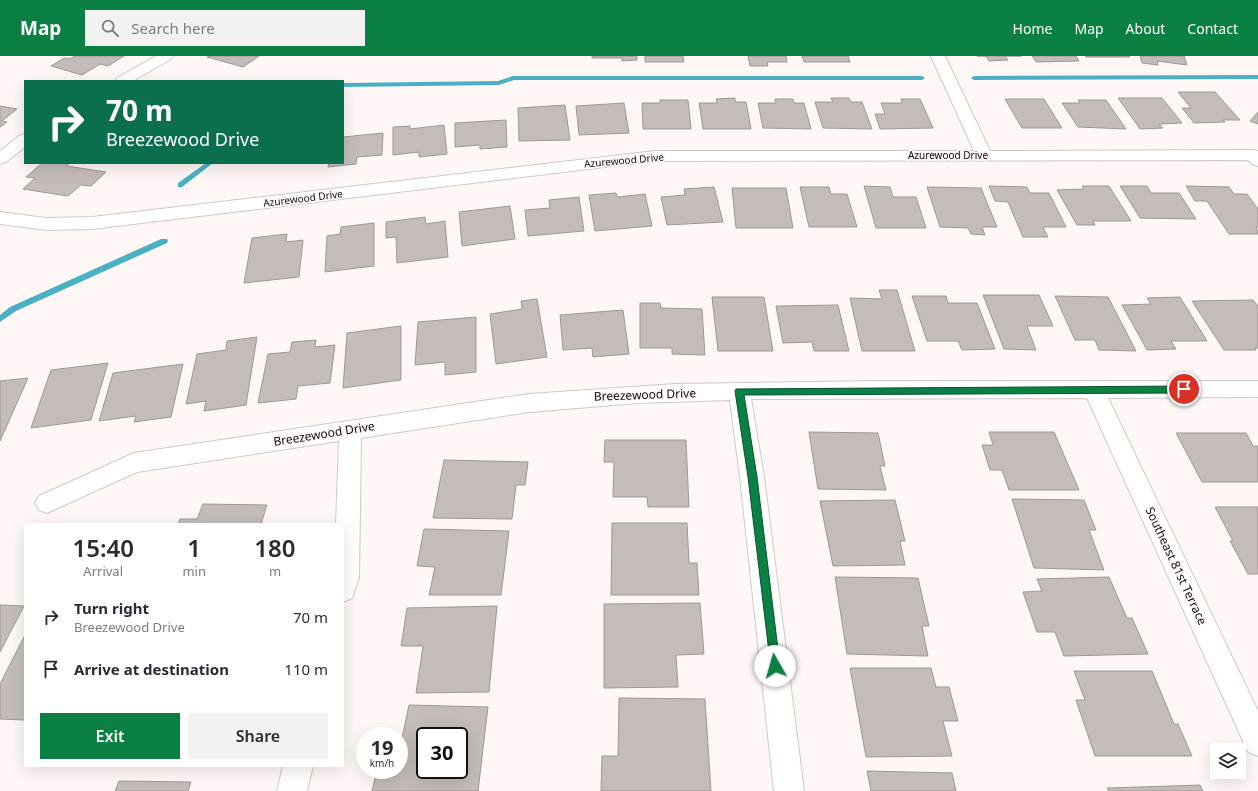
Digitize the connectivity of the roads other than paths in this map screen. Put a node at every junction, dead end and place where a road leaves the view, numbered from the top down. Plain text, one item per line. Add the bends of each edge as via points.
1 (166, 56) edge
2 (938, 56) edge
3 (124, 80) edge
4 (24, 140) edge
5 (984, 155) junction
6 (1256, 158) edge
7 (0, 159) edge
8 (0, 218) edge
9 (1258, 389) edge
10 (1094, 390) junction
11 (740, 391) junction
12 (350, 430) junction
13 (47, 503) dead end
14 (344, 586) edge
15 (1258, 742) edge
16 (298, 767) edge
17 (292, 791) edge
18 (790, 791) edge

1 - 3 street
2 - 5 street
4 - 7 street
5 - 6 street, Azurewood Drive
5 - 8 street, Azurewood Drive via 655,156 92,223 46,224
9 - 10 street, Breezewood Drive
10 - 11 street, Breezewood Drive
10 - 15 street, Southeast 81st Terrace
11 - 12 street, Breezewood Drive via 580,397
11 - 18 street
12 - 13 street, Breezewood Drive via 134,464
12 - 14 street via 348,547
16 - 17 street

